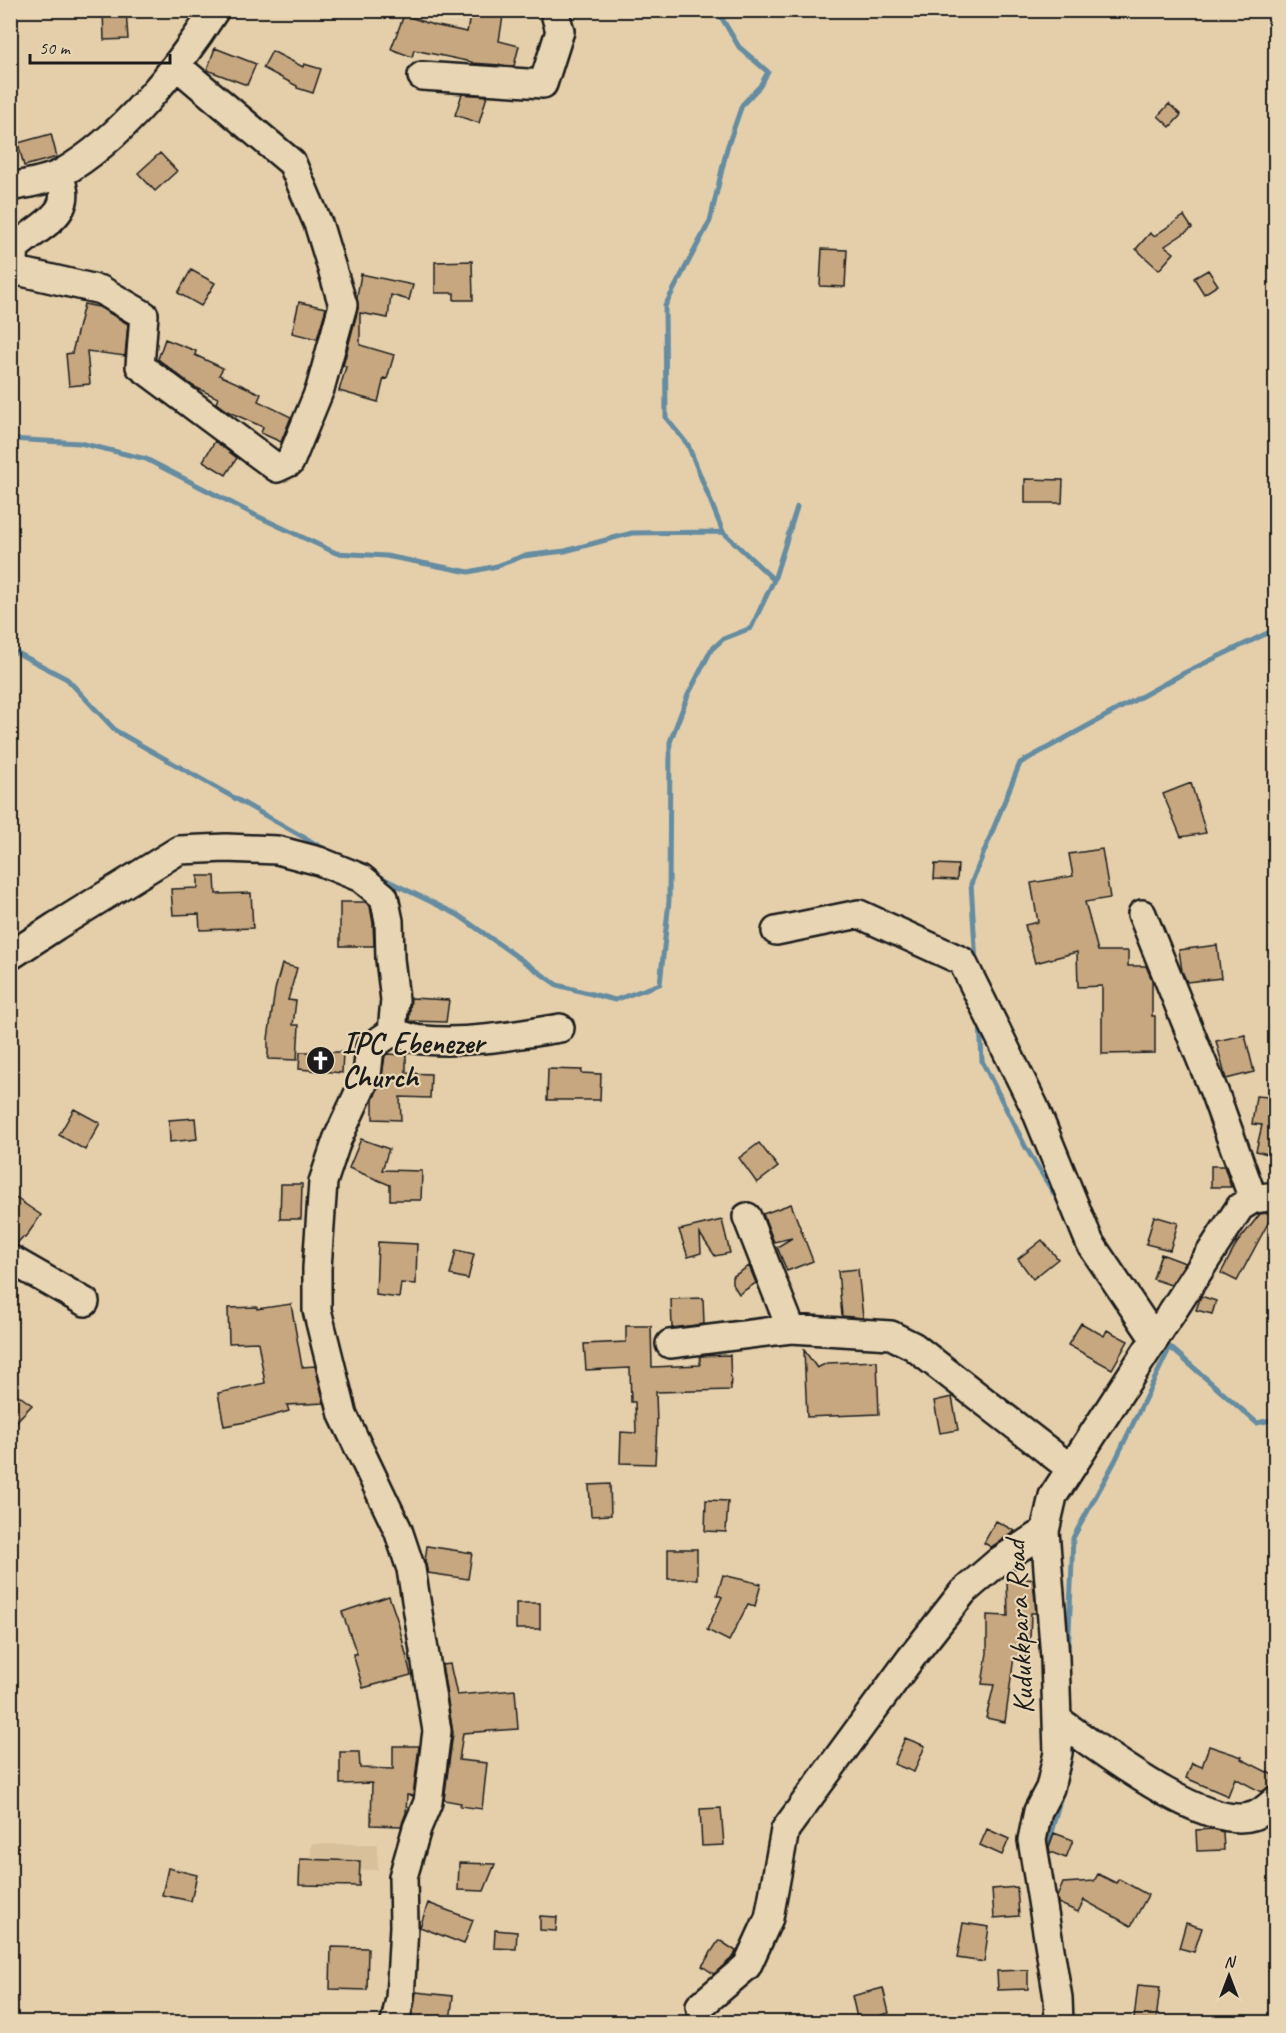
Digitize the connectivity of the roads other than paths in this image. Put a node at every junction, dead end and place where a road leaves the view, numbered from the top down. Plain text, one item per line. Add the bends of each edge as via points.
1 (214, 10) edge
2 (554, 10) edge
3 (177, 66) junction
4 (422, 76) dead end
5 (58, 175) junction
6 (10, 187) edge
7 (1142, 914) dead end
8 (776, 931) dead end
9 (10, 956) edge
10 (560, 1028) dead end
11 (392, 1032) junction
12 (1264, 1197) edge
13 (747, 1217) dead end
14 (10, 1259) edge
15 (85, 1302) dead end
16 (790, 1329) junction
17 (1154, 1338) junction
18 (669, 1344) dead end
19 (1070, 1468) junction
20 (1045, 1531) junction
21 (1058, 1720) junction
22 (1275, 1800) edge
23 (700, 2006) dead end
24 (395, 2022) edge
25 (1059, 2022) edge

1 - 3 street
2 - 4 street via 560,31 543,84
3 - 5 street via 138,111 91,153
3 - 5 street via 292,164 319,226 343,305 320,389 291,462 277,468 140,366 144,315 101,290 13,270 15,248 50,221 66,197
5 - 6 street
7 - 12 street via 1215,1094
8 - 17 street via 859,914 962,961 1034,1106 1090,1243
9 - 11 street via 179,850 277,850 361,878 384,897 394,1000
10 - 11 street via 423,1041
11 - 24 street via 370,1047 367,1075 337,1140 323,1182 317,1310 343,1415 398,1530 411,1569 437,1731 428,1802 403,1877 400,1999
12 - 17 street, Kudukkpara Road via 1240,1207
13 - 16 street
14 - 15 street
16 - 18 street
16 - 19 street via 891,1335 913,1346
17 - 19 street, Kudukkpara Road
19 - 20 street, Kudukkpara Road via 1053,1496
20 - 21 street, Kudukkpara Road
20 - 23 street via 999,1561 963,1592 792,1820 785,1830 769,1918 747,1965
21 - 22 street via 1162,1791 1204,1811 1252,1817
21 - 25 street, Kudukkpara Road via 1058,1753 1032,1840

